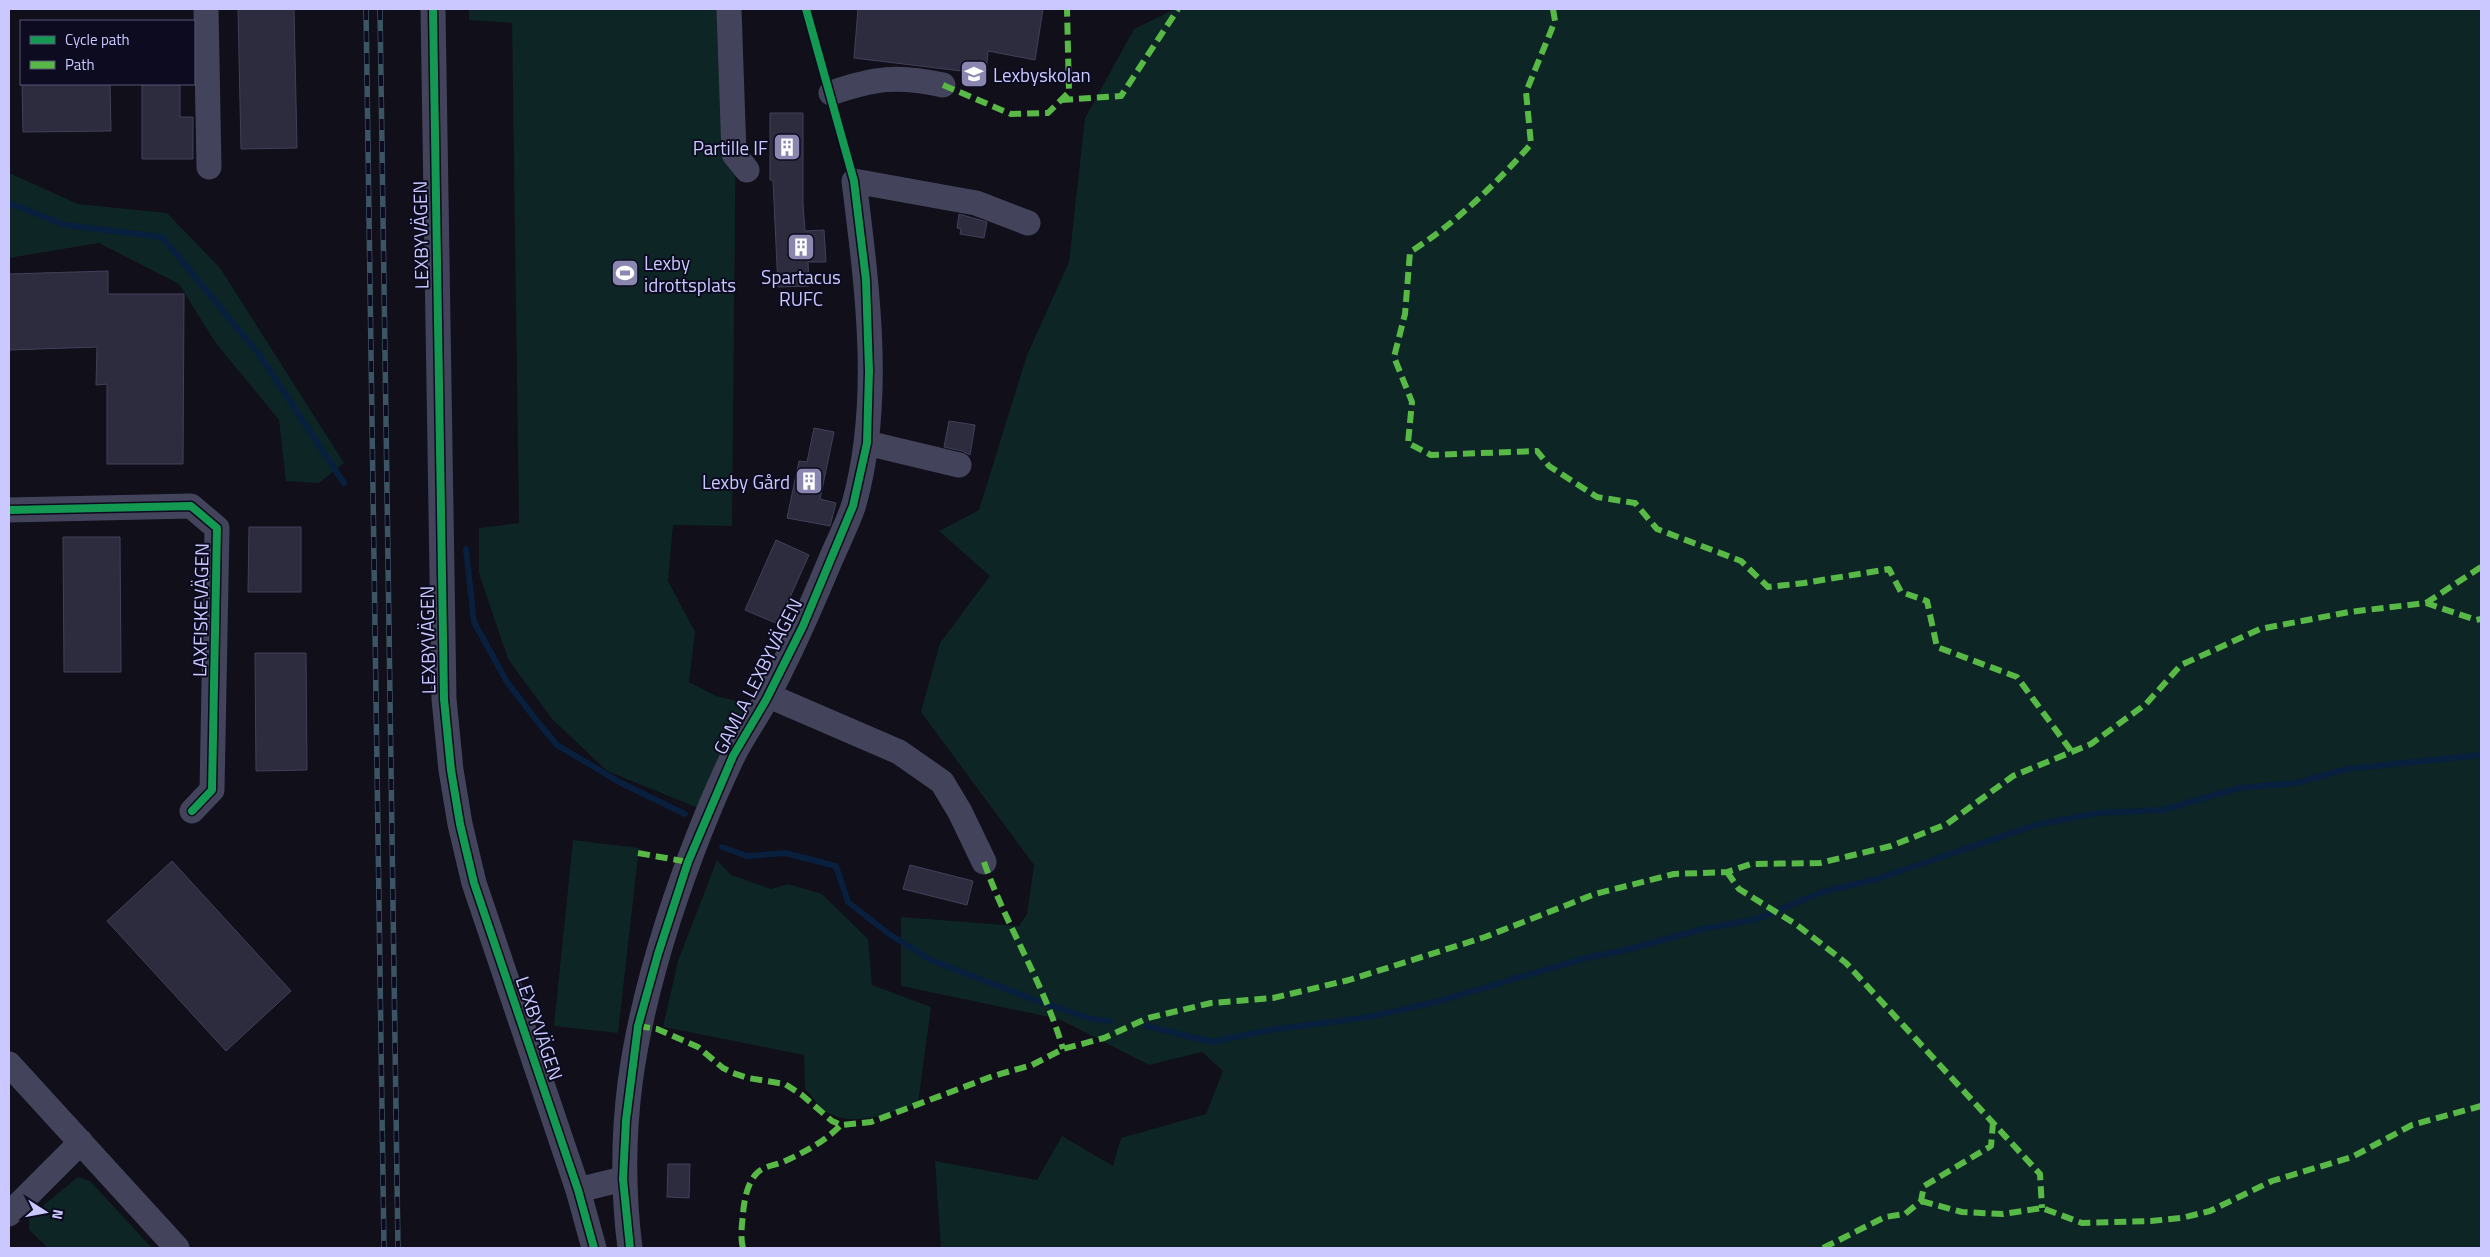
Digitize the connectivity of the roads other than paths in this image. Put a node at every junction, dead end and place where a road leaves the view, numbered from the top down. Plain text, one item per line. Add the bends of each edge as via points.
1 (206, 9) edge
2 (433, 9) edge
3 (729, 9) edge
4 (943, 85) dead end
5 (831, 94) dead end
6 (209, 167) dead end
7 (747, 170) dead end
8 (1028, 223) dead end
9 (867, 443) junction
10 (959, 465) dead end
11 (9, 510) edge
12 (767, 695) junction
13 (192, 811) dead end
14 (984, 862) dead end
15 (9, 1064) edge
16 (81, 1142) junction
17 (624, 1179) junction
18 (578, 1190) junction
19 (9, 1214) edge
20 (177, 1248) edge
21 (594, 1248) edge
22 (630, 1248) edge

1 - 6 street
2 - 18 street, LEXBYVÄGEN via 444,689 451,770 474,882
3 - 7 street via 734,154
4 - 5 street via 911,78 878,80
8 - 9 street, GAMLA LEXBYVÄGEN via 976,203 854,181 866,280
9 - 10 street
9 - 12 street, GAMLA LEXBYVÄGEN via 854,506 802,626
11 - 13 street, LAXFISKEVÄGEN via 192,506 217,528 212,790
12 - 14 street via 899,752 942,782
12 - 17 street, GAMLA LEXBYVÄGEN via 734,756 688,862 658,954 638,1026 626,1120
15 - 16 street
16 - 19 street
16 - 20 street
17 - 18 street
17 - 22 street
18 - 21 street, LEXBYVÄGEN

